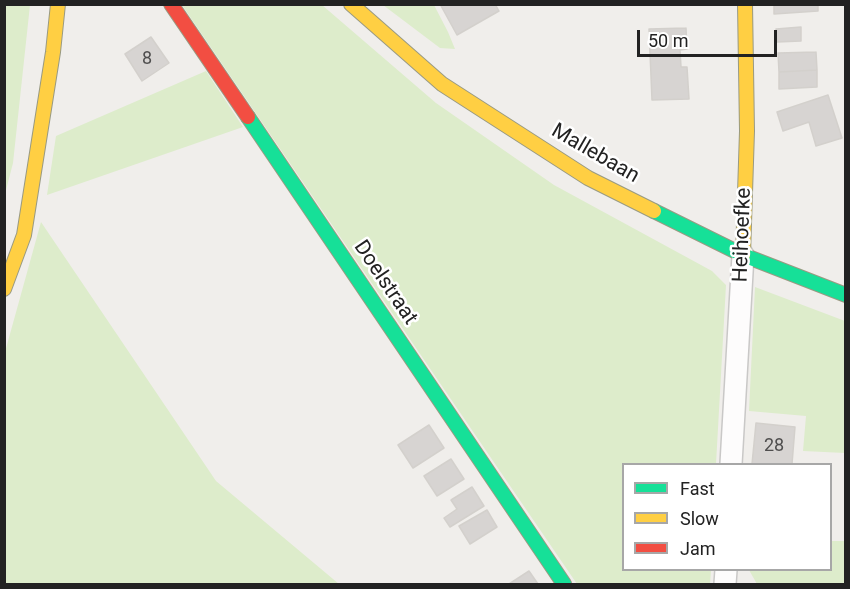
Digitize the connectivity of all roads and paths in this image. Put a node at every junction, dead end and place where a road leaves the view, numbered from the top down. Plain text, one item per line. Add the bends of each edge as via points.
1 (45, 4) edge
2 (58, 4) edge
3 (171, 4) edge
4 (351, 4) edge
5 (745, 4) edge
6 (46, 100) junction
7 (743, 255) junction
8 (4, 289) edge
9 (846, 295) edge
10 (731, 463) edge
11 (564, 585) edge

1 - 6 main road
2 - 6 main road
3 - 11 main road, Doelstraat
4 - 7 main road, Mallebaan via 442,84 588,178
5 - 7 main road, Heihoefke via 747,131
6 - 8 main road via 24,235
7 - 9 main road, Mallebaan
7 - 10 street, Heihoefke

